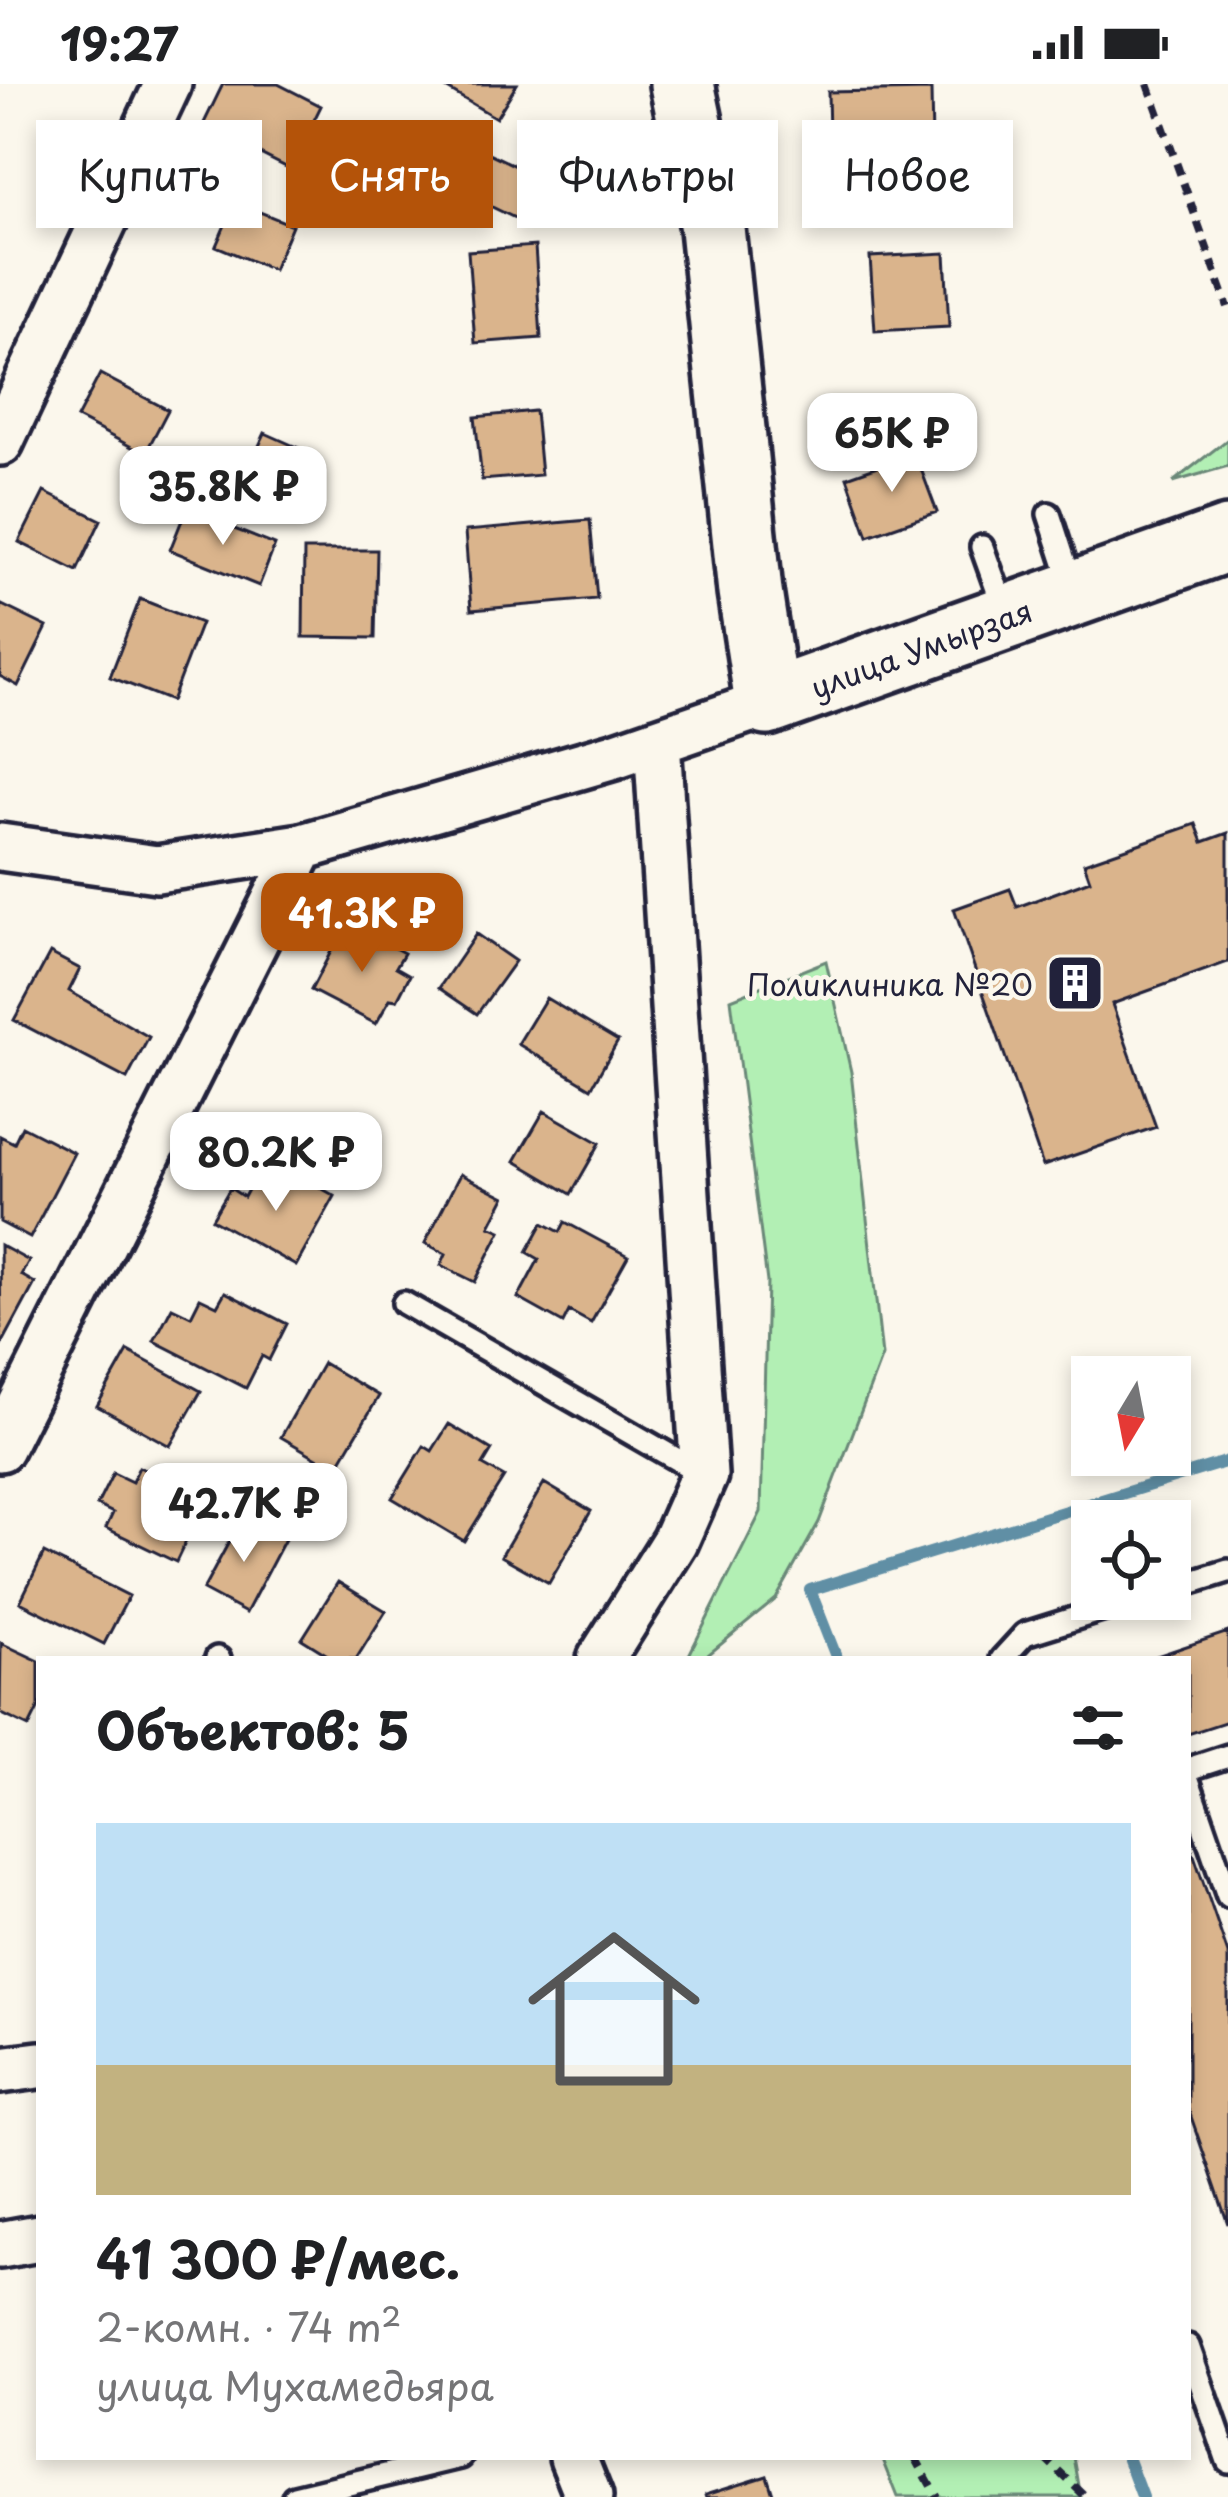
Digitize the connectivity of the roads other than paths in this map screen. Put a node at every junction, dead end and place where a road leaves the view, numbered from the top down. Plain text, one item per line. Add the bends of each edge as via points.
1 (168, 84) edge
2 (682, 84) edge
3 (0, 442) edge
4 (1049, 514) dead end
5 (1228, 539) edge
6 (982, 547) dead end
7 (1075, 592) junction
8 (1007, 616) junction
9 (767, 703) junction
10 (657, 741) junction
11 (0, 847) edge
12 (302, 848) junction
13 (404, 1303) dead end
14 (0, 1448) edge
15 (704, 1475) junction
16 (1228, 1571) edge
17 (1191, 1582) edge
18 (1071, 1619) edge
19 (603, 1656) edge
20 (1005, 1656) edge
21 (1228, 1756) edge
22 (1191, 1768) edge
23 (1191, 1789) edge
24 (1228, 1896) edge
25 (36, 2065) edge
26 (0, 2070) edge
27 (36, 2239) edge
28 (0, 2245) edge
29 (1191, 2351) edge
30 (1218, 2397) edge
31 (448, 2460) edge
32 (574, 2460) edge
33 (1228, 2461) edge
34 (294, 2497) edge
35 (590, 2497) edge

1 - 3 street
2 - 9 street via 712,227
4 - 7 lane
5 - 7 street, улица Умырзая
6 - 8 lane
7 - 8 street, улица Умырзая
8 - 9 street, улица Умырзая
9 - 10 street, улица Умырзая
10 - 12 street, улица Умырзая
10 - 15 street
11 - 12 street, улица Умырзая via 157,869
12 - 14 street
13 - 15 lane
15 - 19 street via 675,1541
16 - 17 lane
18 - 20 lane via 1024,1634
21 - 22 lane
23 - 24 lane
25 - 26 street
27 - 28 street
29 - 30 lane
30 - 33 lane
31 - 34 lane
32 - 35 street

